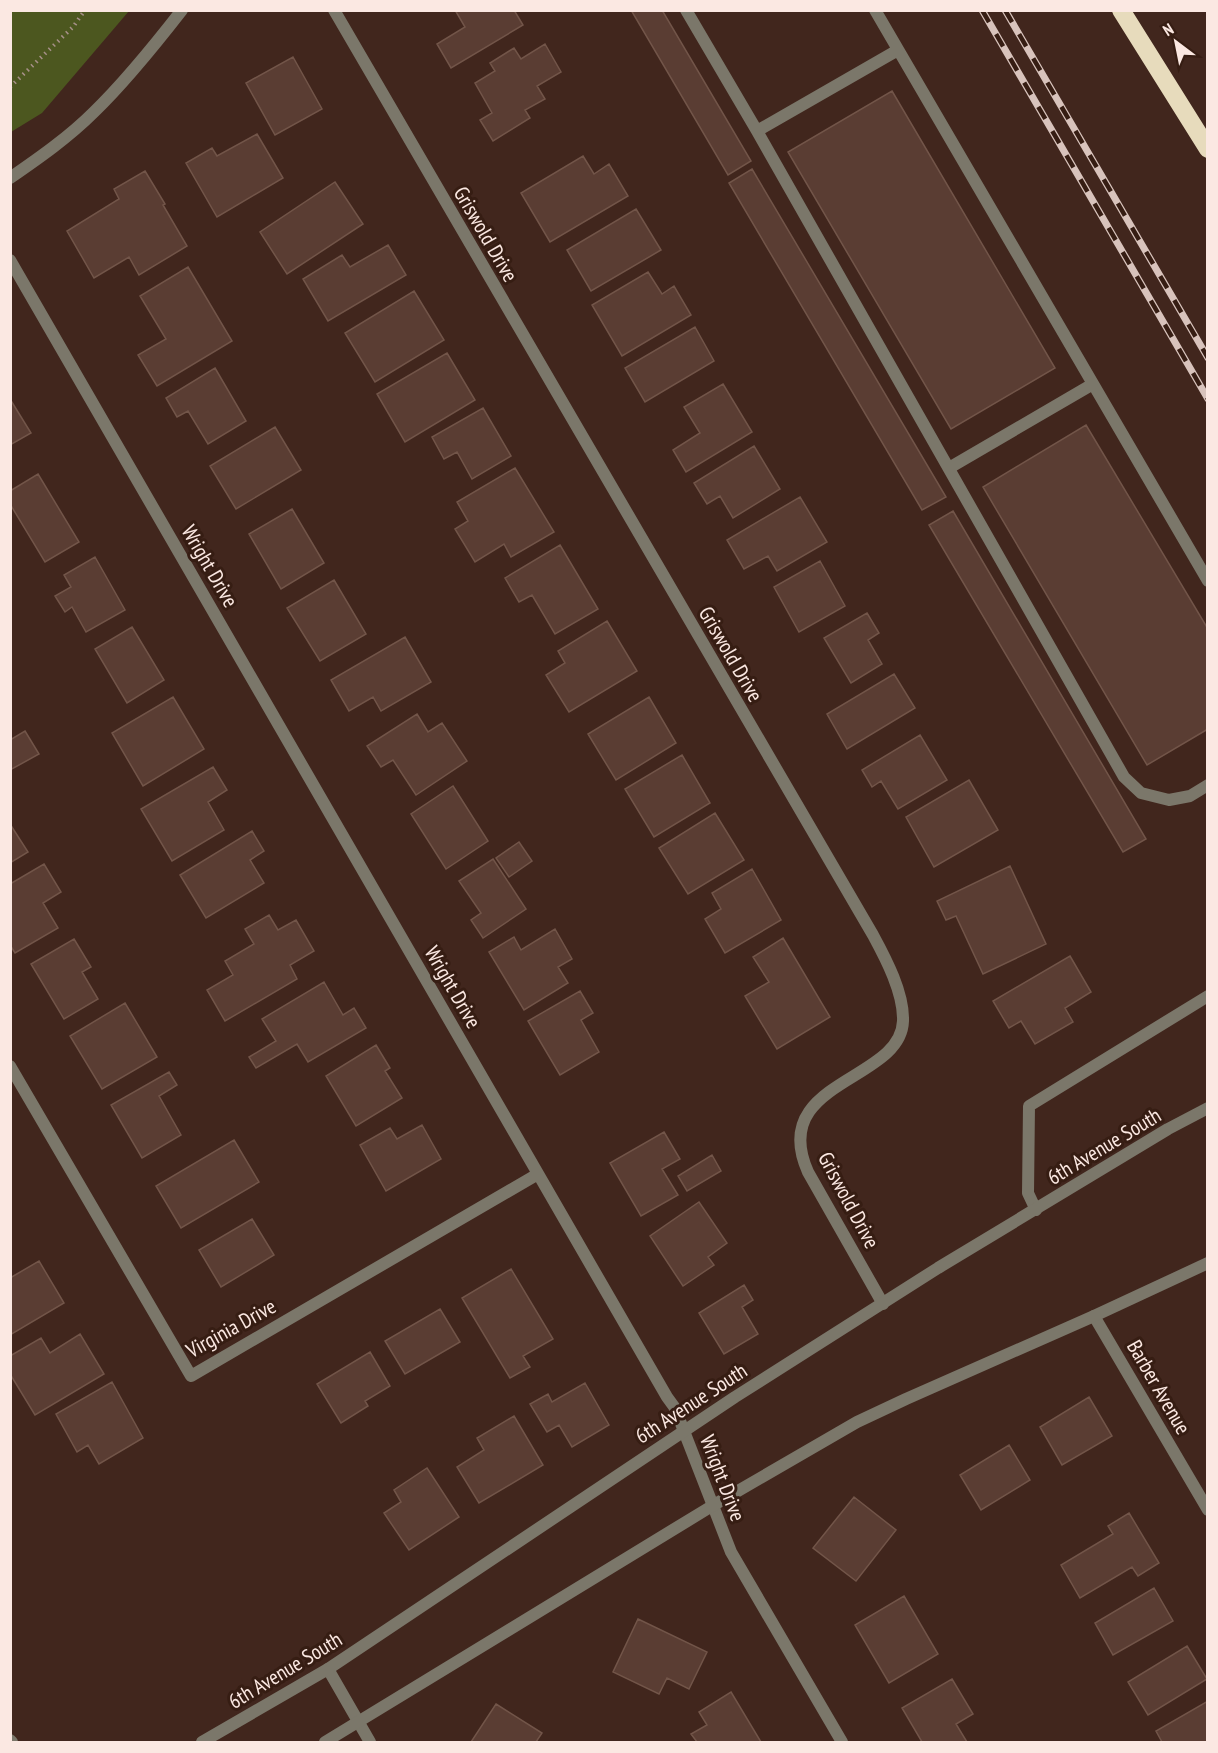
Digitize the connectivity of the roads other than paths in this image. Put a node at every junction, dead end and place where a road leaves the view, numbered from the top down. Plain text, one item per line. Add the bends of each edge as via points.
1 (182, 10) edge
2 (334, 10) edge
3 (686, 10) edge
4 (875, 10) edge
5 (1121, 10) edge
6 (898, 50) junction
7 (757, 130) junction
8 (1208, 150) edge
9 (10, 178) edge
10 (10, 260) edge
11 (1093, 384) junction
12 (948, 468) junction
13 (1208, 581) edge
14 (1208, 785) edge
15 (1208, 996) edge
16 (10, 1066) edge
17 (1208, 1108) edge
18 (538, 1174) junction
19 (1036, 1210) junction
20 (1208, 1263) edge
21 (883, 1304) junction
22 (1094, 1316) junction
23 (684, 1430) junction
24 (712, 1506) junction
25 (1208, 1510) edge
26 (328, 1669) junction
27 (358, 1722) junction
28 (202, 1743) edge
29 (325, 1743) edge
30 (370, 1743) edge
31 (842, 1743) edge

1 - 9 street via 140,64 93,114
2 - 21 street, Griswold Drive via 891,972 904,1022 900,1035 884,1056 837,1086 811,1110 801,1146 808,1172
3 - 7 street
4 - 6 street
5 - 8 highway
6 - 7 street
6 - 11 street
7 - 12 street
10 - 18 street, Wright Drive
11 - 12 street
11 - 13 street
12 - 14 street via 1124,777 1142,793 1169,800 1190,796
15 - 19 street via 1029,1106 1028,1193
16 - 18 street, Virginia Drive via 191,1376
17 - 19 street, 6th Avenue South
18 - 23 street, Wright Drive via 675,1408
19 - 21 street, 6th Avenue South
20 - 22 street
21 - 23 street, 6th Avenue South
22 - 24 street via 857,1422
22 - 25 street, Barber Avenue
23 - 24 street, Wright Drive
23 - 26 street, 6th Avenue South
24 - 27 street
24 - 31 street, Wright Drive via 730,1552
26 - 27 street
26 - 28 street, 6th Avenue South
27 - 29 street
27 - 30 street

